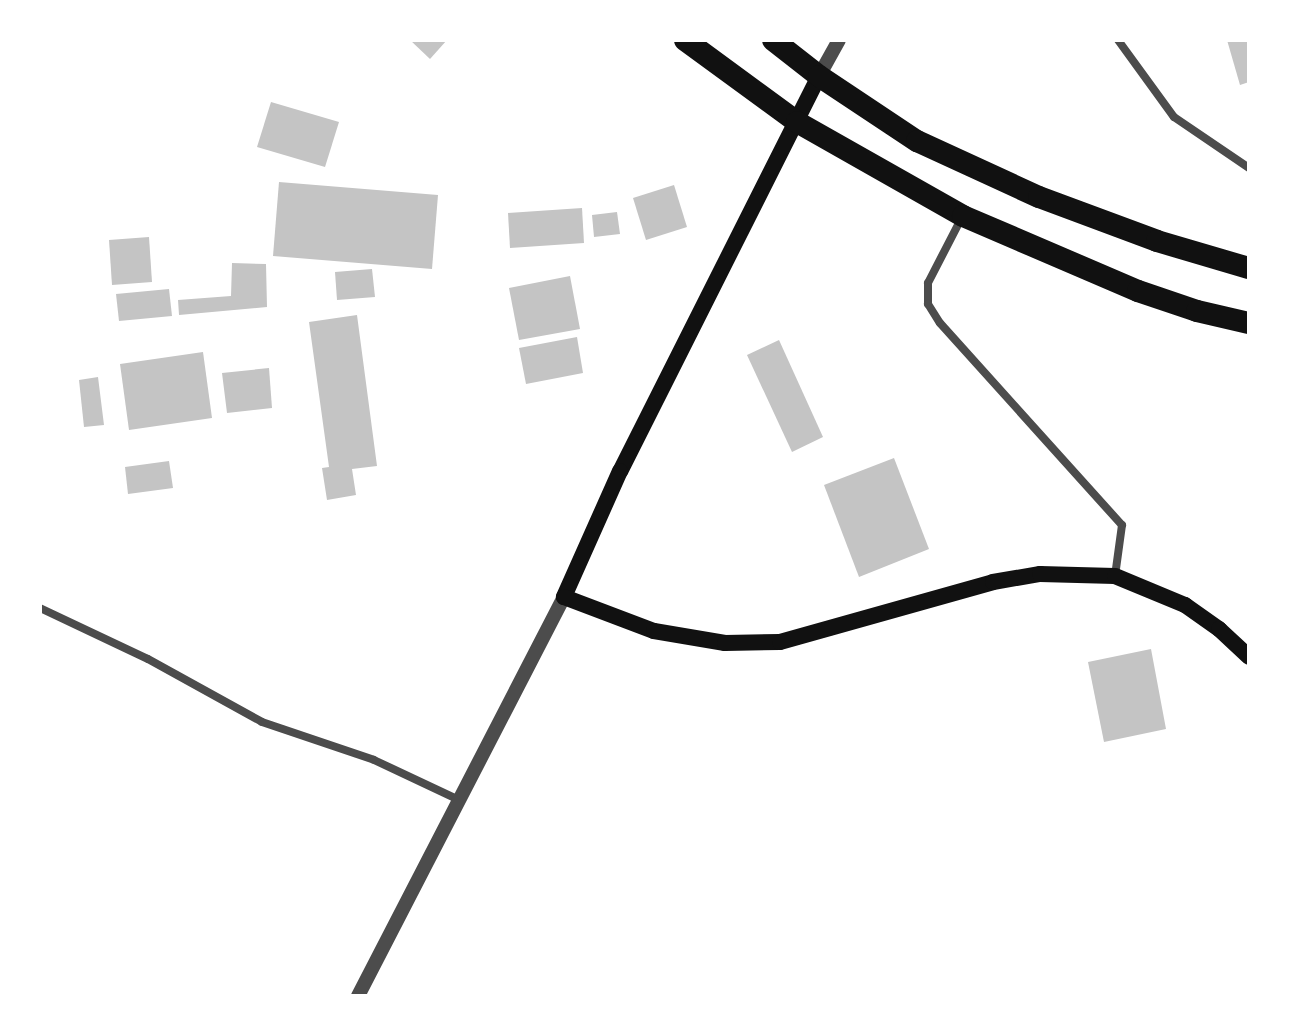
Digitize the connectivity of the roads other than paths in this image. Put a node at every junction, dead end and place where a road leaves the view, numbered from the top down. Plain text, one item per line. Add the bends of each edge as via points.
1 (685, 40) edge
2 (773, 40) edge
3 (839, 40) edge
4 (1118, 40) edge
5 (819, 76) junction
6 (797, 122) junction
7 (1249, 168) edge
8 (963, 216) junction
9 (1249, 268) edge
10 (1249, 323) edge
11 (1115, 576) junction
12 (564, 597) junction
13 (40, 608) edge
14 (1249, 657) edge
15 (457, 799) junction
16 (358, 996) edge

1 - 6 highway
2 - 5 highway
3 - 5 street
4 - 7 street via 1174,117
5 - 6 main road
5 - 9 highway via 917,141 1015,187 1157,241
6 - 8 highway
6 - 12 main road via 620,471
8 - 10 highway via 1138,291
8 - 11 street via 928,283 928,304 1122,525
11 - 12 main road via 1040,574 993,582 780,642 725,643 654,631
11 - 14 main road via 1185,605
12 - 15 street
13 - 15 street via 262,722 374,760
15 - 16 street

